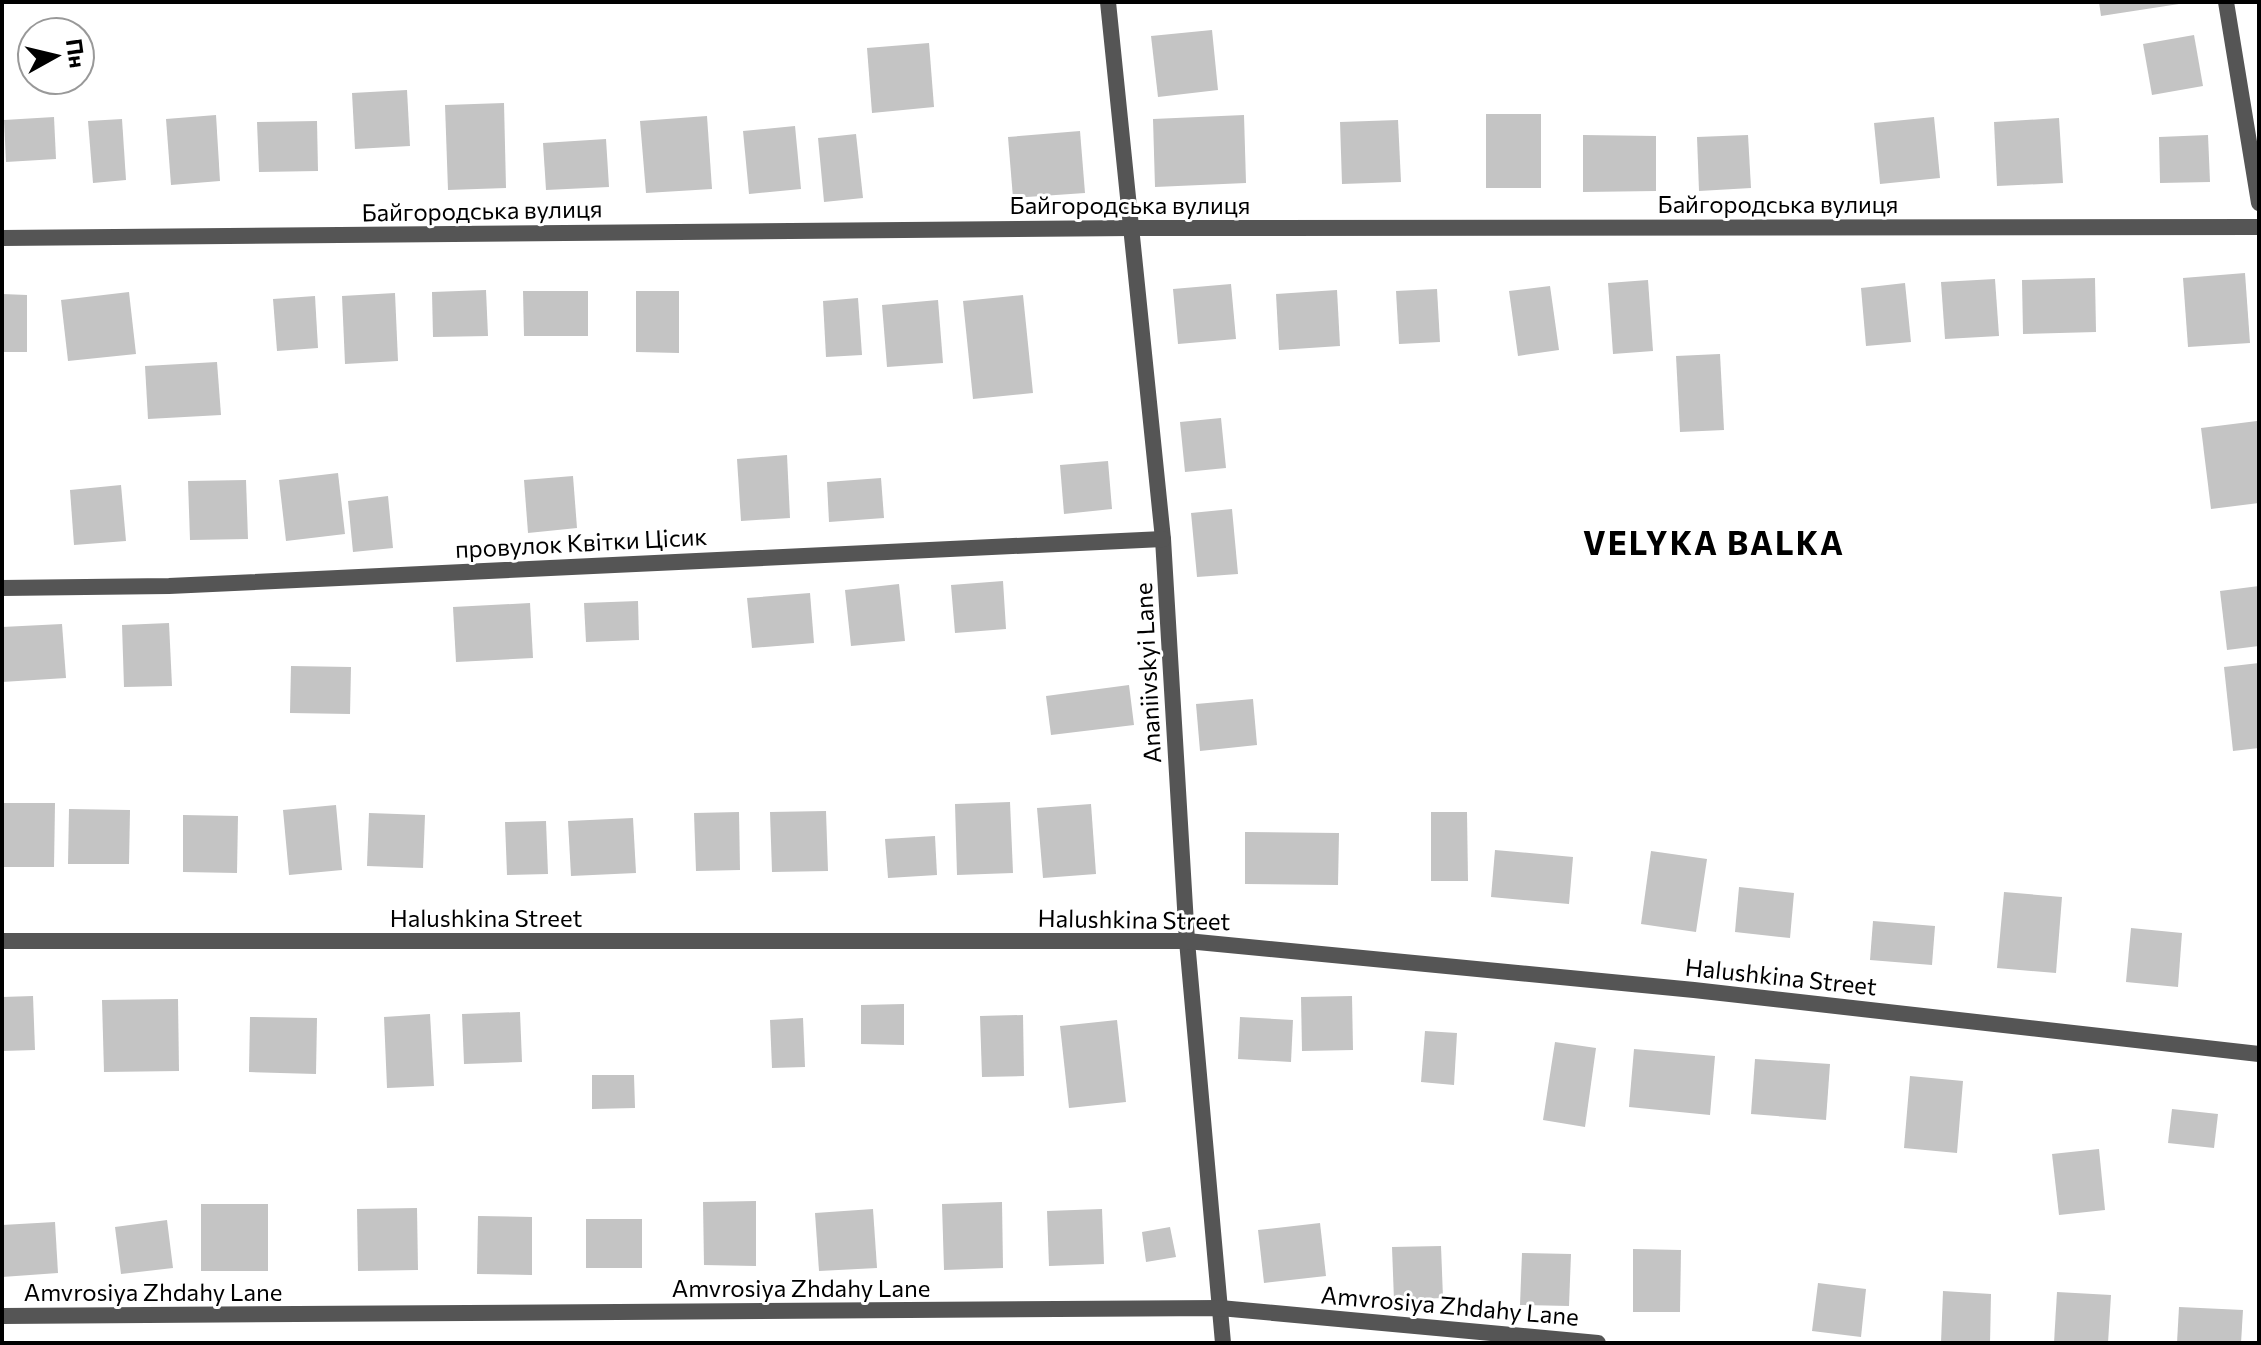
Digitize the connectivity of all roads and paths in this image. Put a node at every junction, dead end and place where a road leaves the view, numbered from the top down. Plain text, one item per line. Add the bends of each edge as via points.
1 (1108, 2) edge
2 (2226, 2) edge
3 (2259, 203) edge
4 (2259, 227) edge
5 (1132, 228) junction
6 (2, 238) edge
7 (1163, 539) junction
8 (2, 588) edge
9 (2, 941) edge
10 (1187, 941) junction
11 (2259, 1054) edge
12 (1220, 1308) junction
13 (2, 1316) edge
14 (1223, 1343) edge
15 (1598, 1343) edge

1 - 5 street, Ananiivskyi Lane
2 - 3 street
4 - 5 street, Байгородська вулиця
5 - 6 street, Байгородська вулиця
5 - 7 street, Ananiivskyi Lane
7 - 8 street, провулок Квітки Цісик via 184,585
7 - 10 street, Ananiivskyi Lane
9 - 10 street, Halushkina Street
10 - 11 street, Halushkina Street via 1694,990
10 - 12 street, Ananiivskyi Lane
12 - 13 street, Amvrosiya Zhdahy Lane
12 - 14 street, Ananiivskyi Lane
12 - 15 street, Amvrosiya Zhdahy Lane

